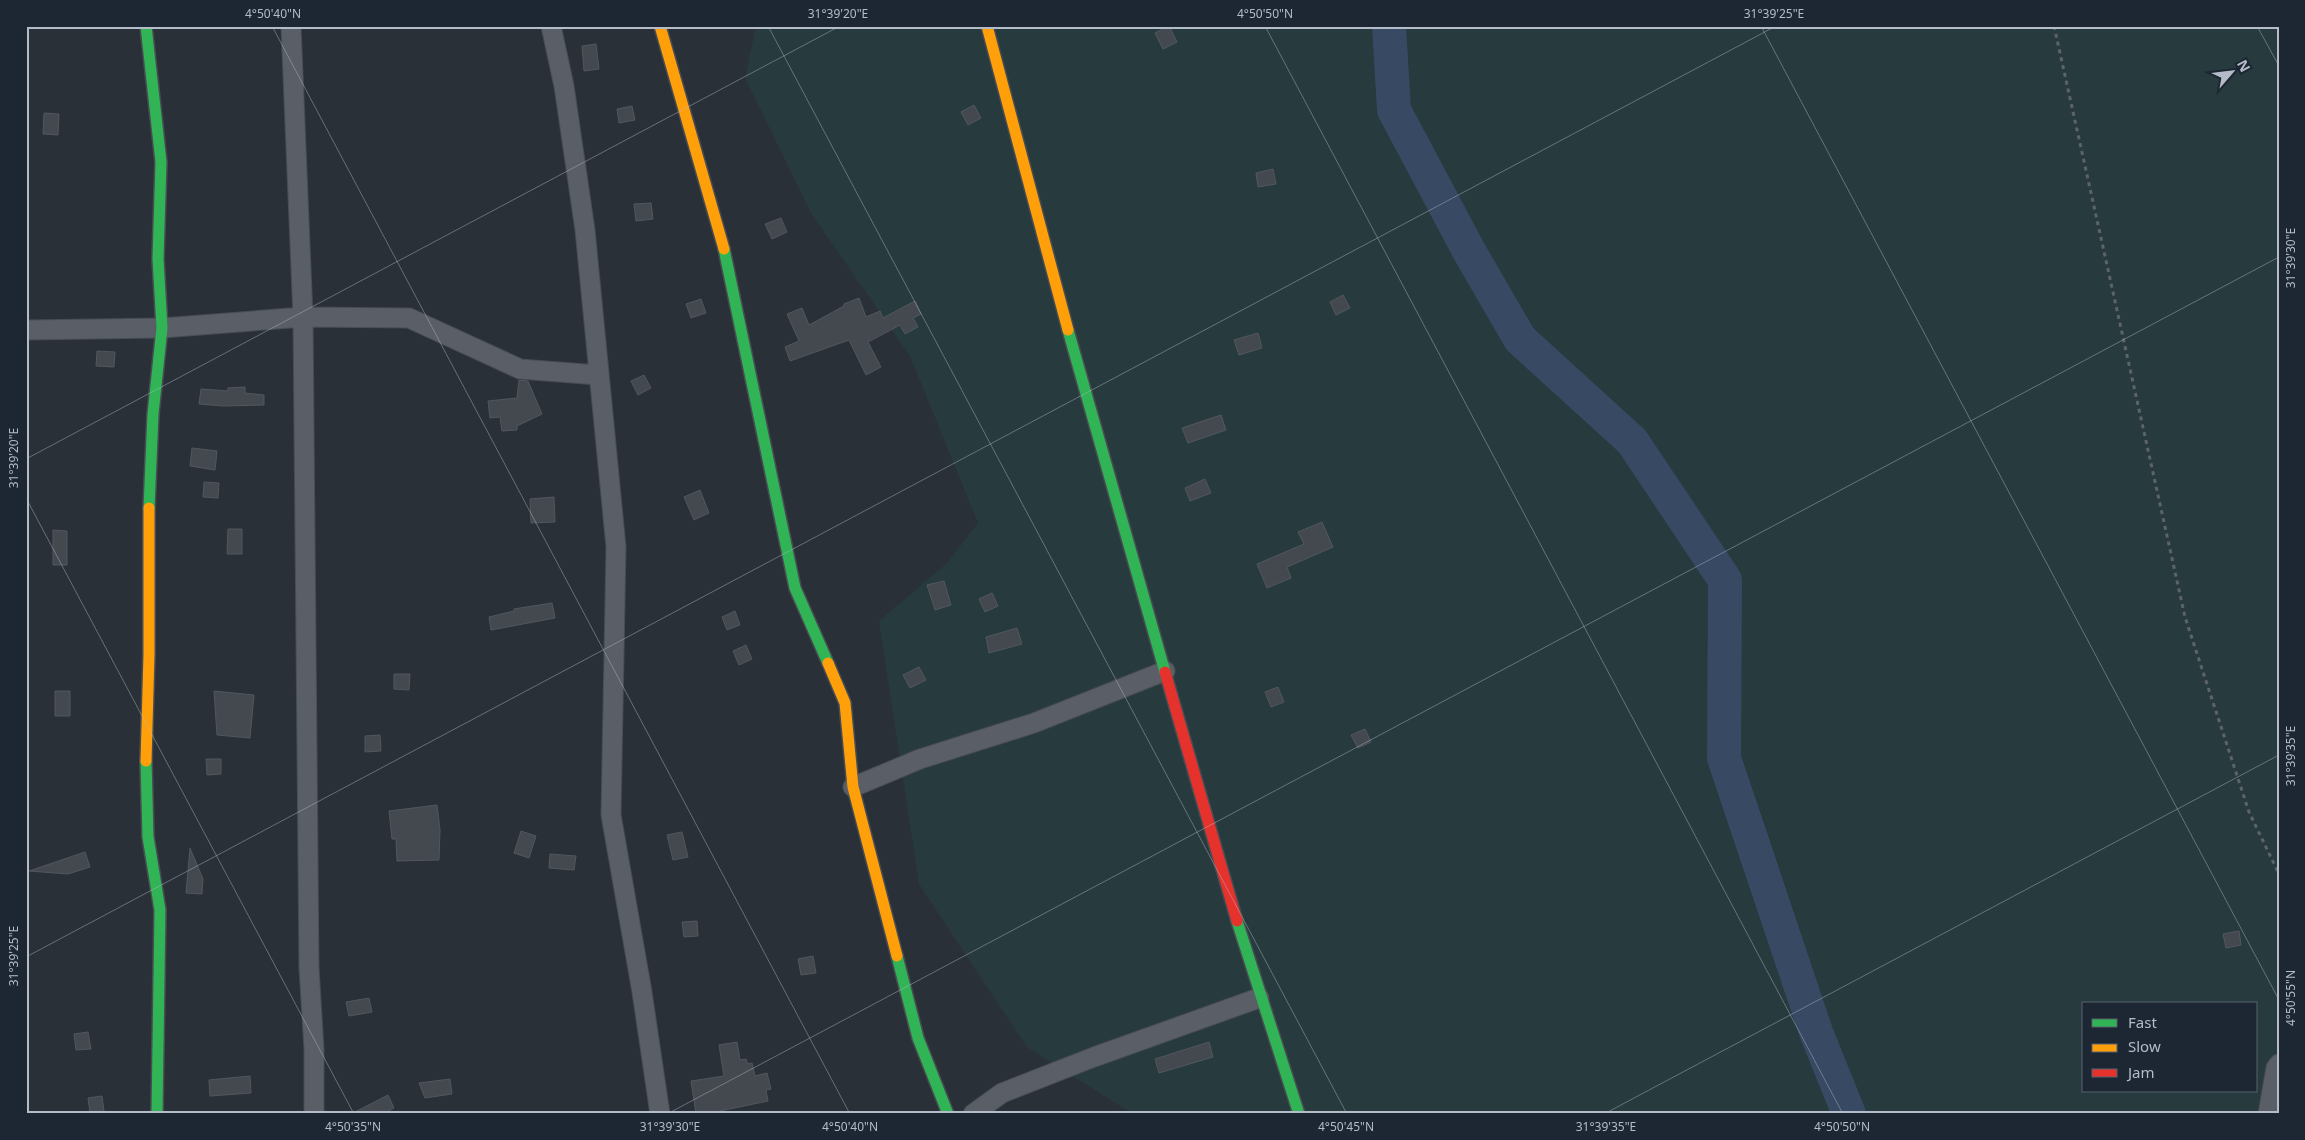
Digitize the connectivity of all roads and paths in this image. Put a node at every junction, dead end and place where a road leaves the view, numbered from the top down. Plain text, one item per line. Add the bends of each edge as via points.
1 (146, 26) edge
2 (291, 26) edge
3 (551, 26) edge
4 (660, 26) edge
5 (987, 26) edge
6 (2054, 26) edge
7 (303, 317) junction
8 (162, 328) junction
9 (26, 330) edge
10 (598, 375) junction
11 (1165, 671) junction
12 (853, 787) junction
13 (2279, 874) edge
14 (1259, 998) junction
15 (2279, 1064) edge
16 (157, 1114) edge
17 (314, 1114) edge
18 (660, 1114) edge
19 (948, 1114) edge
20 (973, 1114) edge
21 (1299, 1114) edge
22 (2268, 1114) edge

1 - 8 street via 161,162 158,258
2 - 7 street
3 - 10 street via 564,86 585,230
4 - 12 street via 725,252 795,588 845,703
5 - 11 street via 1020,156
6 - 13 path via 2185,617 2249,812
7 - 8 street
7 - 10 street via 409,318 520,369
7 - 17 street via 309,968
8 - 9 street
8 - 16 street via 153,414 148,536 149,655 144,788 160,910
10 - 18 street via 616,547 611,815
11 - 12 street via 1034,723 920,759
11 - 14 street
12 - 19 street via 918,1038
14 - 20 street via 1094,1056 1002,1093
14 - 21 street
15 - 22 street

